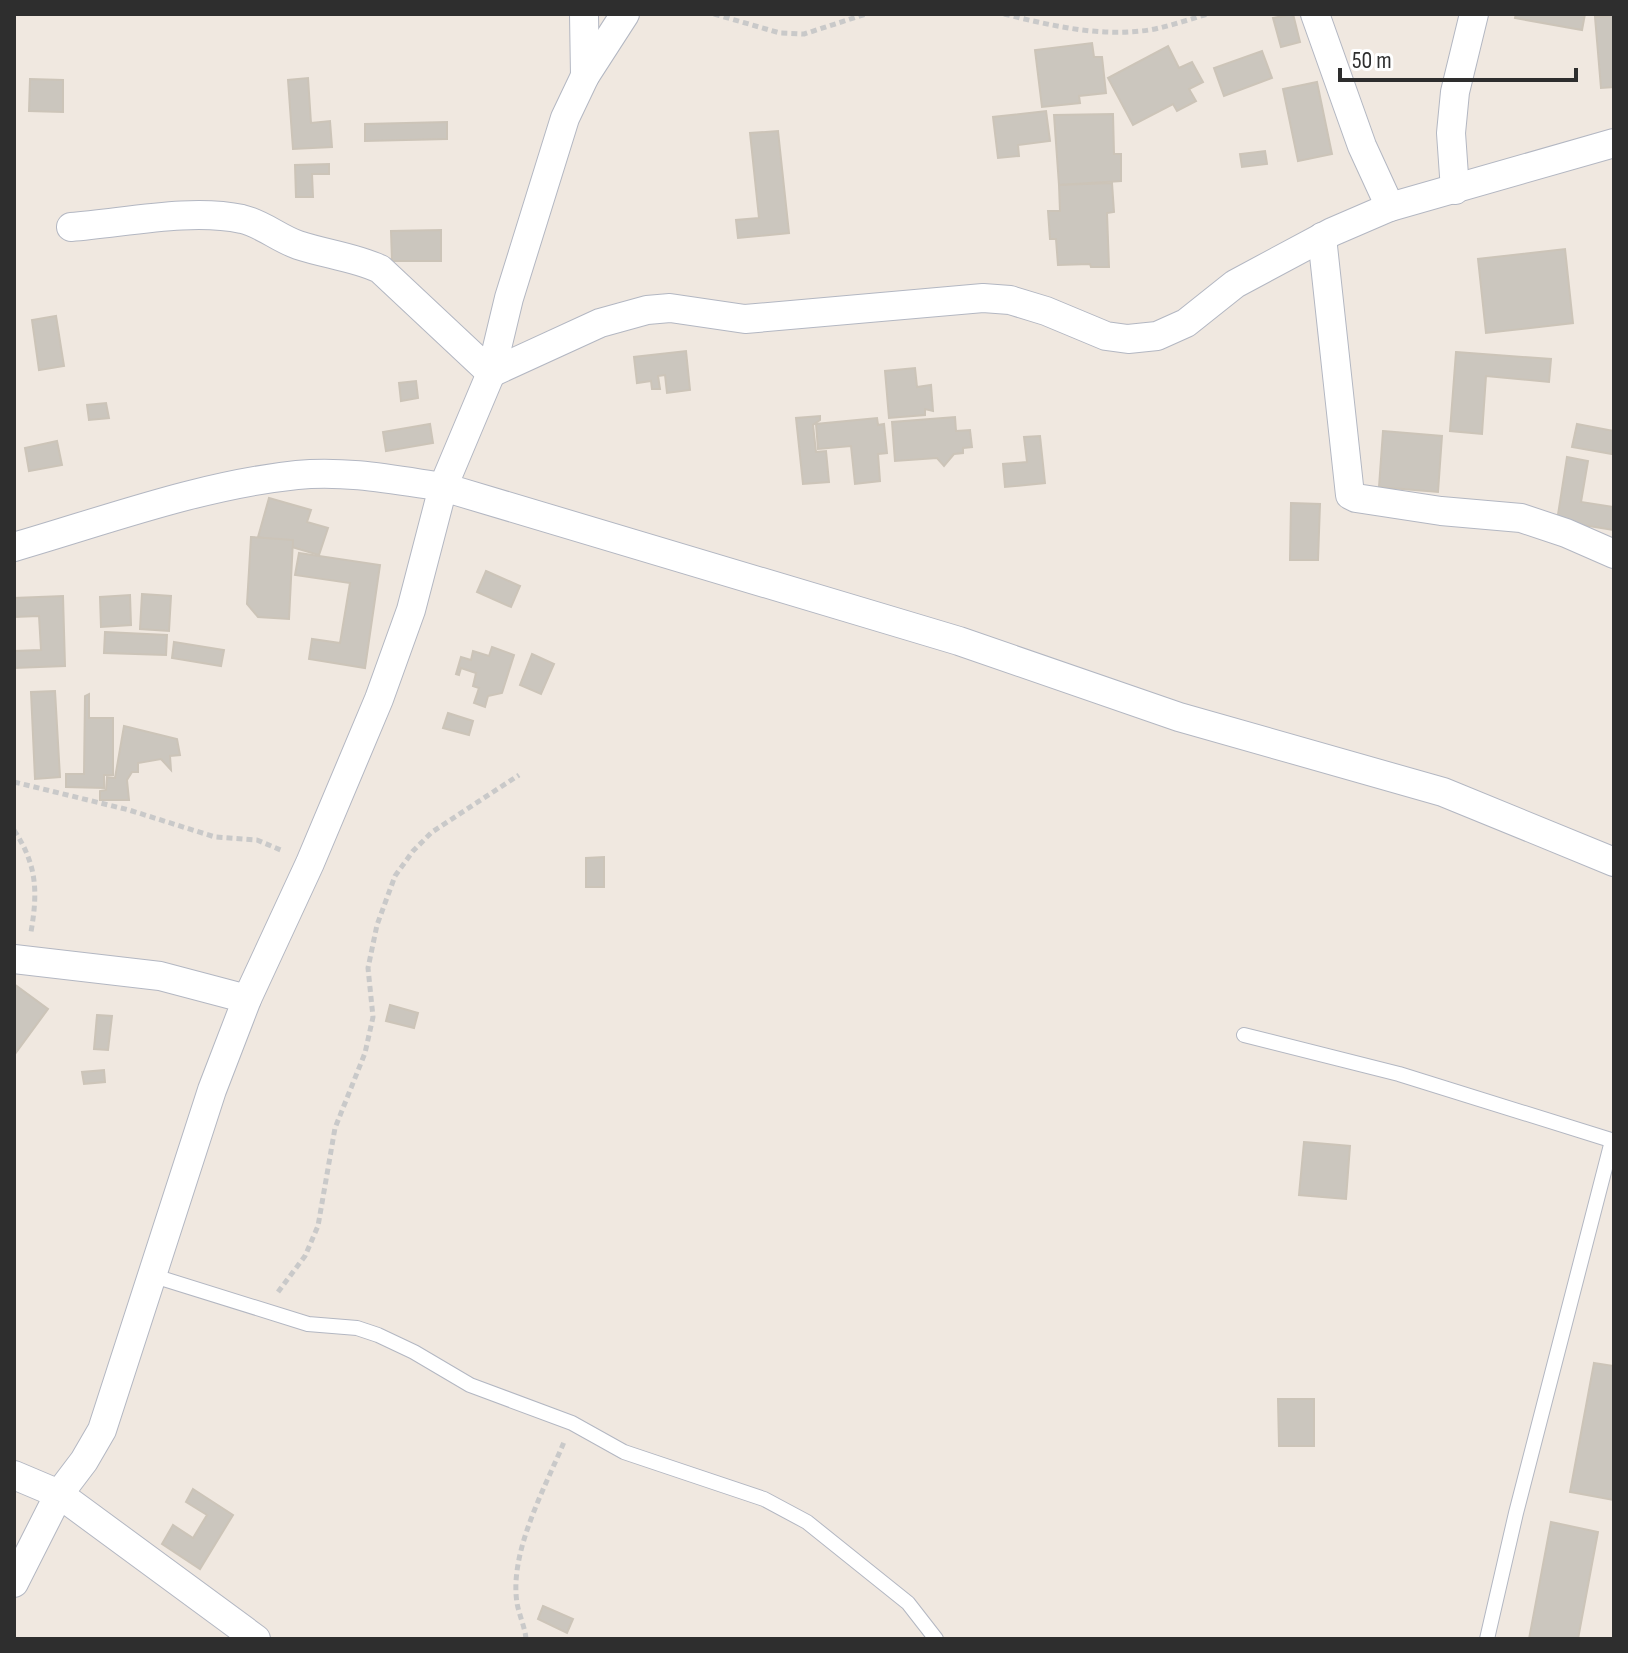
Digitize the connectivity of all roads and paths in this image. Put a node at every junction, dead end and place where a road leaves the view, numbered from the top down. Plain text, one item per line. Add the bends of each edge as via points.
1 (584, 14) edge
2 (625, 14) edge
3 (714, 14) edge
4 (866, 14) edge
5 (1004, 14) edge
6 (1208, 14) edge
7 (1315, 14) edge
8 (1474, 14) edge
9 (585, 76) junction
10 (1614, 143) edge
11 (1455, 190) junction
12 (1390, 207) junction
13 (71, 227) dead end
14 (1322, 237) junction
15 (491, 373) junction
16 (443, 487) junction
17 (14, 547) edge
18 (1614, 554) edge
19 (519, 775) dead end
20 (14, 782) edge
21 (14, 830) edge
22 (1614, 862) edge
23 (310, 863) junction
24 (20, 960) edge
25 (247, 999) junction
26 (1244, 1035) dead end
27 (1613, 1141) edge
28 (151, 1275) junction
29 (264, 1312) junction
30 (572, 1423) junction
31 (14, 1475) edge
32 (59, 1494) junction
33 (14, 1583) edge
34 (256, 1639) edge
35 (526, 1639) edge
36 (936, 1639) edge
37 (1487, 1639) edge

1 - 9 street
2 - 9 street
3 - 4 path via 780,33 804,34
5 - 6 path via 1112,33 1144,31
7 - 12 street via 1362,146
8 - 11 street via 1455,92
9 - 15 street via 553,155
10 - 11 street
11 - 12 street
12 - 14 street
13 - 15 street via 214,216 268,228 295,244 380,269
14 - 15 street via 1235,284 1186,323 1157,336 1106,336 1010,300 983,298 745,319 670,308 620,316
14 - 18 street via 1350,495 1521,518
15 - 16 street
16 - 17 street via 363,475 299,475 196,493
16 - 22 street via 959,641 1179,717 1443,792
16 - 23 street via 411,610
19 - 29 path via 432,832 395,876 368,968 373,1017 365,1053 335,1128 318,1226 305,1256
20 - 23 path via 215,837 257,840
21 - 24 path via 33,868 36,904
23 - 25 street
24 - 25 street via 160,976
25 - 28 street
26 - 27 lane via 1399,1074
27 - 37 lane
28 - 29 lane
28 - 32 street via 102,1430
29 - 30 lane via 378,1335 470,1385
30 - 35 path via 525,1535 516,1578
30 - 36 lane via 624,1452 795,1513 908,1603
31 - 32 street
32 - 33 street
32 - 34 street

